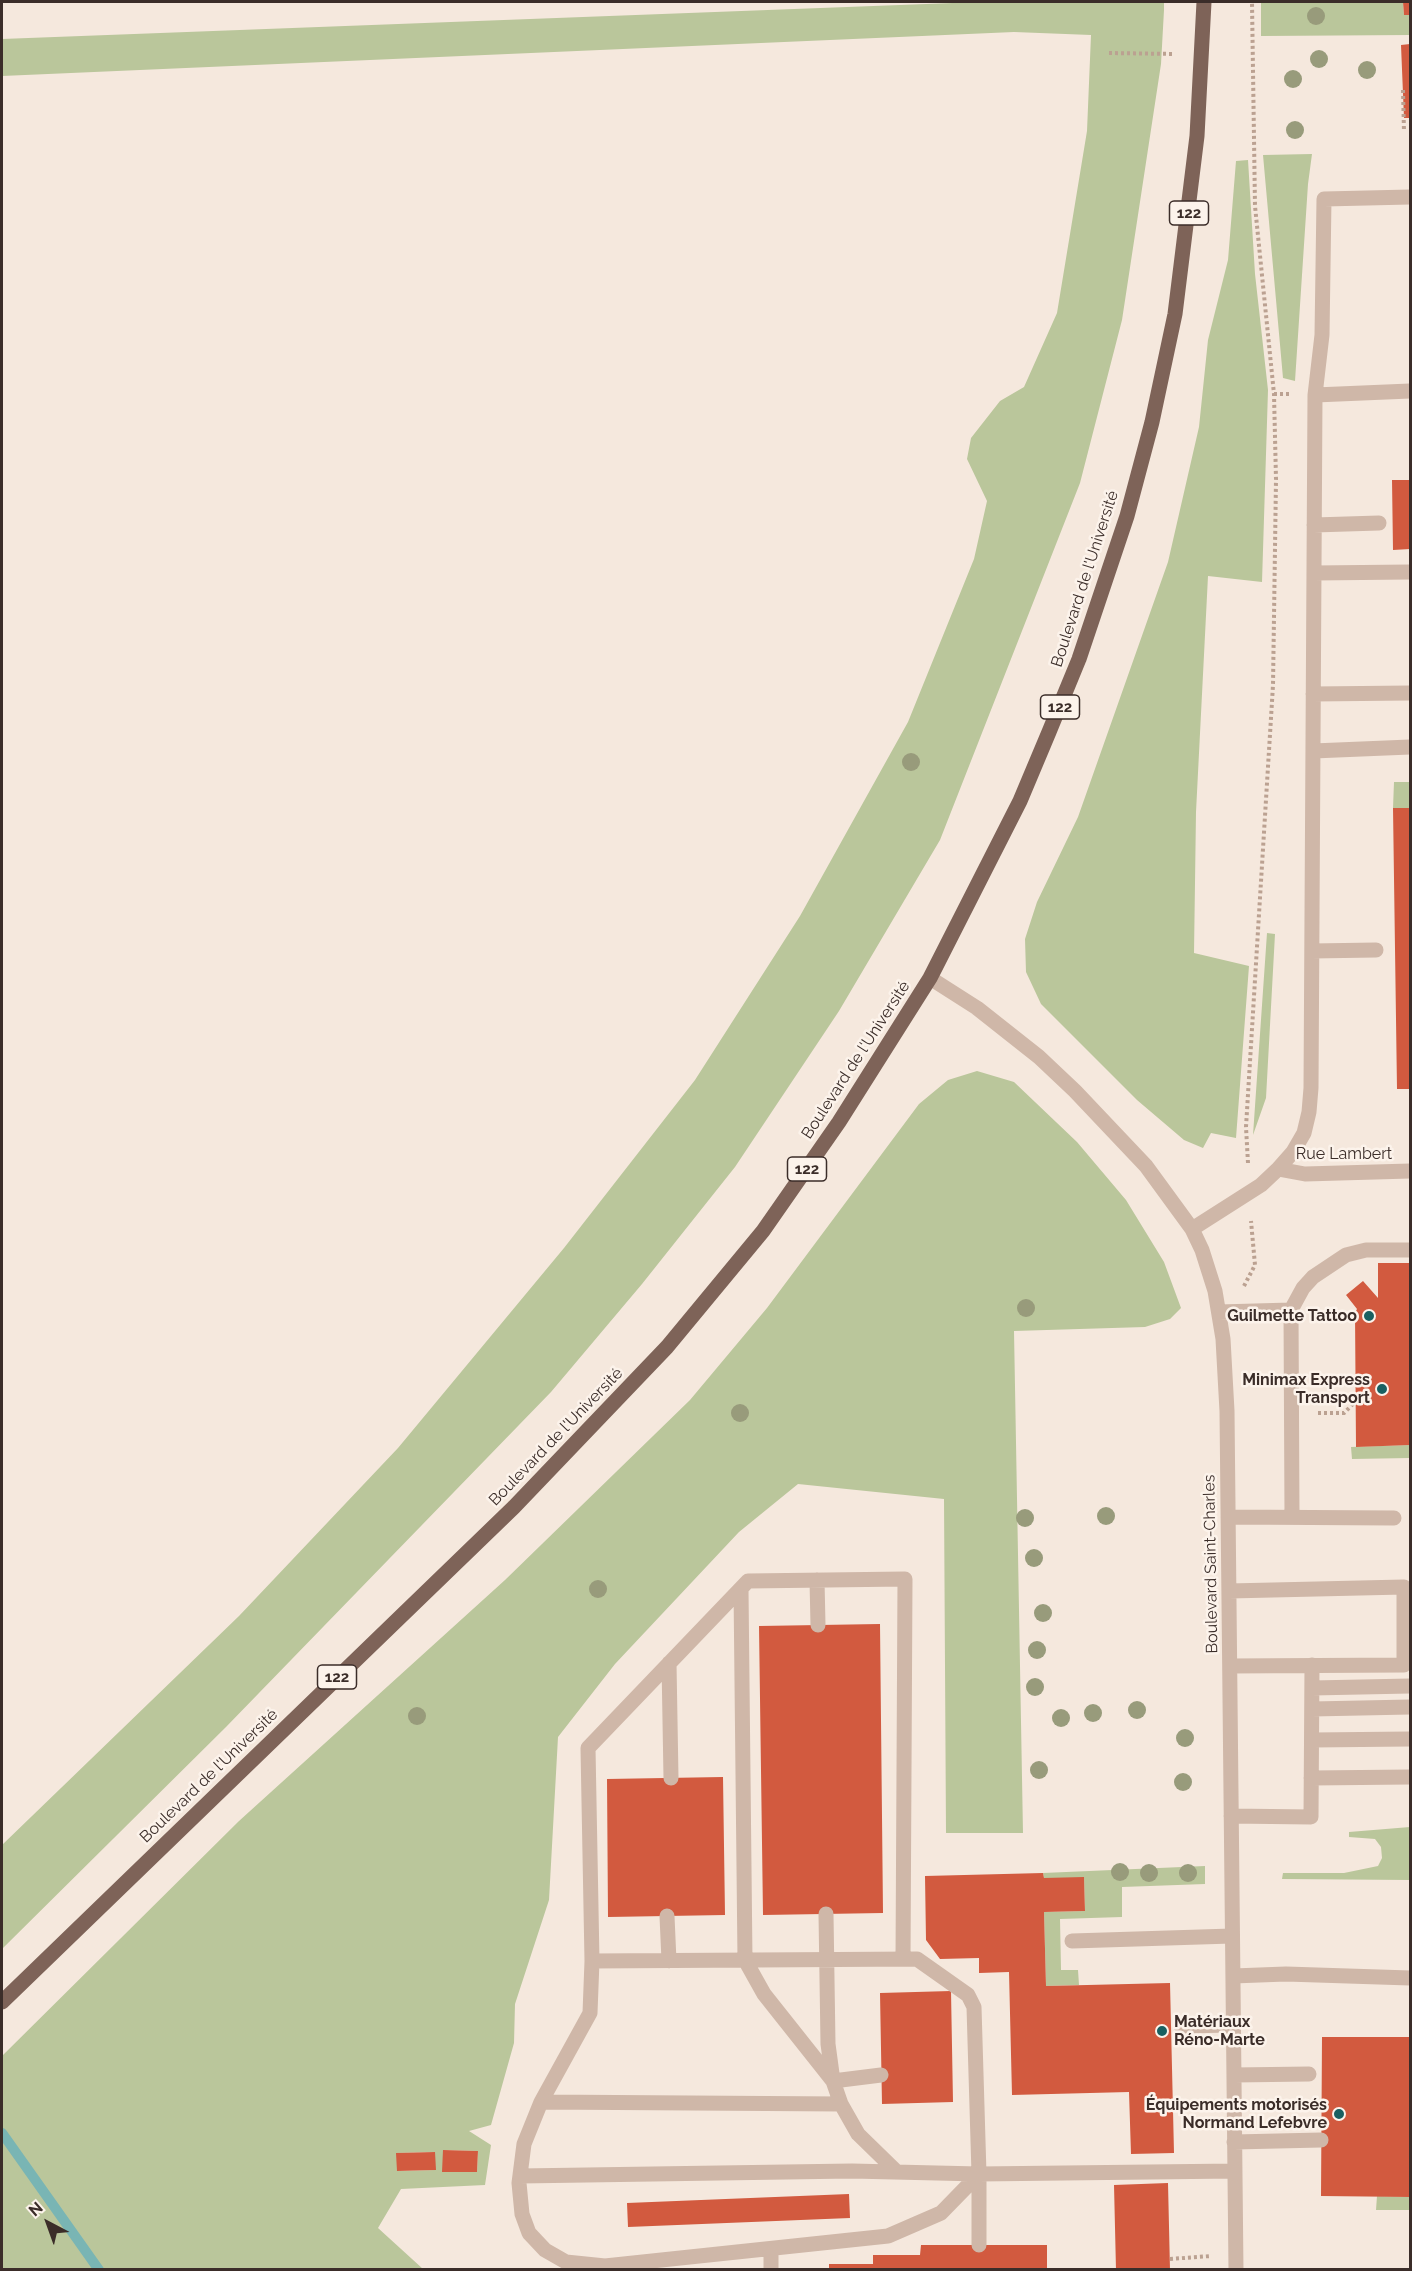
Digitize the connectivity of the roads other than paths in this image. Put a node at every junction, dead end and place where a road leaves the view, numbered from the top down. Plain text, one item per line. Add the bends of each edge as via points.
1 (1204, 2) edge
2 (1410, 197) edge
3 (1410, 391) edge
4 (1315, 395) junction
5 (1379, 524) dead end
6 (1314, 525) junction
7 (1410, 572) edge
8 (1314, 573) junction
9 (1410, 693) edge
10 (1313, 694) junction
11 (1410, 747) edge
12 (1313, 751) junction
13 (1376, 950) dead end
14 (1312, 951) junction
15 (930, 978) junction
16 (1278, 1169) junction
17 (1410, 1171) edge
18 (1192, 1229) junction
19 (1410, 1250) edge
20 (1291, 1310) junction
21 (1219, 1312) junction
22 (1228, 1517) junction
23 (1292, 1517) junction
24 (1394, 1518) dead end
25 (817, 1580) junction
26 (1407, 1584) edge
27 (741, 1589) junction
28 (1229, 1592) junction
29 (818, 1625) dead end
30 (669, 1663) junction
31 (1312, 1665) junction
32 (1230, 1666) junction
33 (1410, 1686) edge
34 (1312, 1688) junction
35 (1410, 1707) edge
36 (1312, 1709) junction
37 (1410, 1739) edge
38 (1312, 1740) junction
39 (1410, 1777) edge
40 (671, 1778) dead end
41 (1311, 1778) junction
42 (1232, 1816) junction
43 (826, 1914) dead end
44 (667, 1916) dead end
45 (1232, 1936) junction
46 (1072, 1941) dead end
47 (903, 1959) junction
48 (745, 1960) junction
49 (827, 1960) junction
50 (592, 1961) junction
51 (669, 1961) junction
52 (1233, 1976) junction
53 (1410, 1978) edge
54 (2, 2002) edge
55 (1233, 2025) junction
56 (1181, 2026) dead end
57 (1309, 2074) dead end
58 (881, 2075) dead end
59 (1234, 2075) junction
60 (833, 2081) junction
61 (540, 2102) junction
62 (841, 2104) junction
63 (1321, 2140) dead end
64 (1234, 2142) junction
65 (1235, 2171) junction
66 (897, 2172) junction
67 (979, 2174) junction
68 (520, 2176) junction
69 (979, 2245) dead end
70 (771, 2249) junction
71 (1236, 2262) edge
72 (666, 2265) edge
73 (771, 2270) edge

1 - 15 main road, Boulevard de l'Université / 122 via 1188,226 1175,314 1127,516 1079,659 1020,801
2 - 4 street via 1324,199 1322,335
3 - 4 street
4 - 6 street
5 - 6 street
6 - 8 street
7 - 8 street
8 - 10 street
9 - 10 street
10 - 12 street
11 - 12 street
12 - 14 street
13 - 14 street
14 - 16 street via 1309,1112 1304,1133
15 - 18 street, Boulevard Saint-Charles via 1009,1032 1075,1091 1146,1166
15 - 54 main road, Boulevard de l'Université / 122 via 839,1122 763,1231 660,1355 514,1507
16 - 17 street, Rue Lambert via 1305,1174
16 - 18 street via 1261,1185
18 - 21 street, Boulevard Saint-Charles via 1211,1276
19 - 20 street via 1366,1250 1346,1255 1308,1282
20 - 21 street
20 - 23 street
21 - 22 street, Boulevard Saint-Charles via 1227,1411
22 - 23 street
22 - 28 street, Boulevard Saint-Charles
23 - 24 street
25 - 27 street via 748,1581
25 - 29 street
25 - 47 street via 905,1579
26 - 28 street
26 - 31 street via 1404,1665
27 - 30 street
27 - 48 street
28 - 32 street, Boulevard Saint-Charles
30 - 40 street
30 - 50 street via 588,1748
31 - 32 street
31 - 34 street
32 - 42 street, Boulevard Saint-Charles
33 - 34 street
34 - 36 street
35 - 36 street
36 - 38 street
37 - 38 street
38 - 41 street
39 - 41 street
41 - 42 street via 1311,1816
42 - 45 street, Boulevard Saint-Charles
43 - 49 street
44 - 51 street
45 - 46 street
45 - 52 street, Boulevard Saint-Charles
47 - 49 street
47 - 67 street via 917,1959 952,1981 968,1995 974,2007
48 - 49 street
48 - 51 street
48 - 60 street via 764,1994
49 - 60 street via 828,2044
50 - 51 street
50 - 61 street via 590,2013
52 - 53 street
52 - 55 street, Boulevard Saint-Charles
55 - 56 street
55 - 59 street, Boulevard Saint-Charles
57 - 59 street
58 - 60 street
59 - 64 street, Boulevard Saint-Charles
60 - 62 street
61 - 62 street
61 - 68 street via 524,2144
62 - 66 street via 858,2134
63 - 64 street
64 - 65 street, Boulevard Saint-Charles
65 - 67 street
65 - 71 street, Boulevard Saint-Charles
66 - 67 street
66 - 68 street
67 - 69 street
67 - 70 street via 941,2213 909,2229 888,2236
68 - 72 street via 522,2214 529,2233 545,2250 566,2262
70 - 72 street
70 - 73 street

